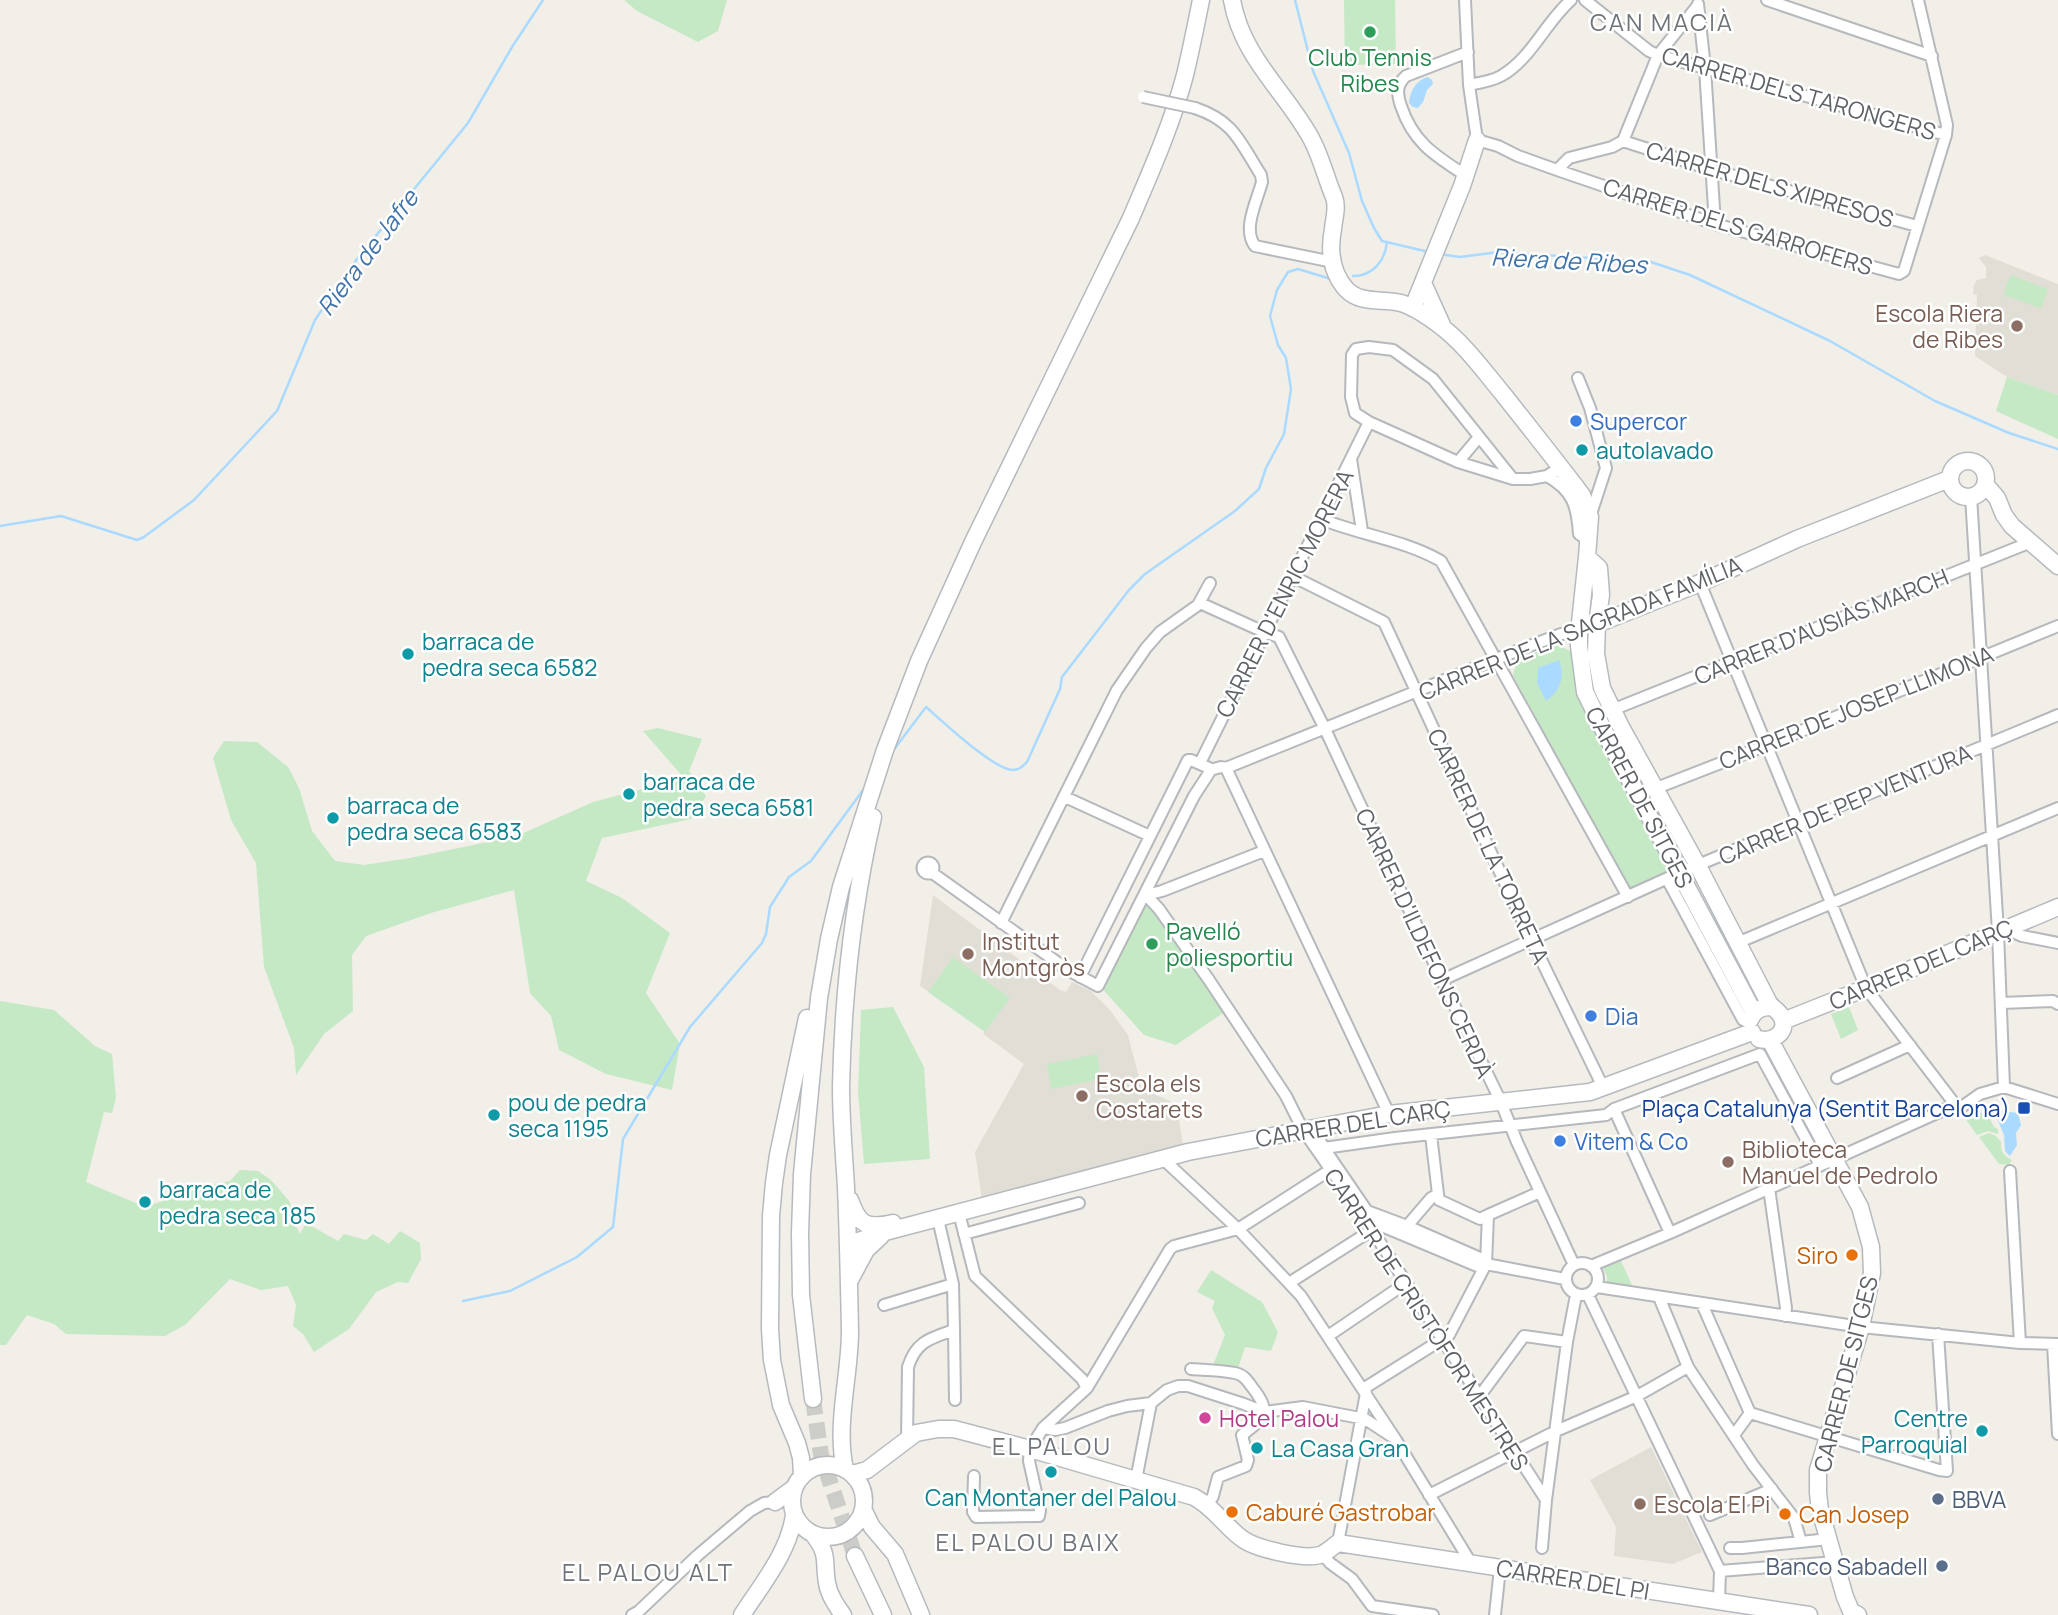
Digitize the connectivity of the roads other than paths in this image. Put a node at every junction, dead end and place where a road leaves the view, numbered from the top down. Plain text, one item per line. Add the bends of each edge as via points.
1 (1201, 0) edge
2 (1232, 0) edge
3 (1465, 0) edge
4 (1571, 0) edge
5 (1585, 0) edge
6 (1767, 0) edge
7 (1918, 0) edge
8 (1698, 3) edge
9 (1468, 52) junction
10 (1658, 55) junction
11 (1932, 56) junction
12 (1705, 68) junction
13 (1469, 85) junction
14 (1143, 97) dead end
15 (1946, 135) junction
16 (1477, 140) junction
17 (1623, 141) junction
18 (1557, 170) junction
19 (1713, 170) junction
20 (1463, 182) junction
21 (1716, 224) junction
22 (1917, 226) junction
23 (1333, 262) junction
24 (1426, 276) junction
25 (1390, 301) junction
26 (1413, 307) junction
27 (1442, 327) junction
28 (1578, 378) dead end
29 (1369, 422) junction
30 (1479, 437) junction
31 (1351, 459) junction
32 (1458, 462) junction
33 (1554, 471) junction
34 (1513, 479) junction
35 (1949, 479) junction
36 (1985, 484) junction
37 (1972, 496) junction
38 (1590, 517) junction
39 (1321, 519) junction
40 (1362, 531) junction
41 (1588, 540) junction
42 (2028, 541) junction
43 (1587, 557) junction
44 (1976, 564) junction
45 (2058, 566) edge
46 (1292, 576) junction
47 (1210, 583) dead end
48 (1700, 583) junction
49 (1200, 603) junction
50 (1597, 624) junction
51 (2058, 626) edge
52 (1264, 632) junction
53 (1579, 632) junction
54 (1982, 655) junction
55 (1496, 659) junction
56 (1732, 661) junction
57 (1418, 692) junction
58 (1612, 710) junction
59 (2058, 715) edge
60 (1325, 729) junction
61 (1767, 745) junction
62 (1987, 745) junction
63 (1205, 766) junction
64 (1226, 768) junction
65 (876, 776) junction
66 (1654, 789) junction
67 (1065, 797) junction
68 (2058, 808) edge
69 (1800, 824) junction
70 (1992, 835) junction
71 (1150, 836) junction
72 (1264, 851) junction
73 (1698, 866) junction
74 (931, 872) dead end
75 (1673, 876) junction
76 (1146, 894) junction
77 (1628, 897) junction
78 (1831, 903) junction
79 (2058, 907) edge
80 (1001, 923) junction
81 (2002, 931) junction
82 (1531, 939) junction
83 (1737, 943) junction
84 (2058, 943) edge
85 (1080, 977) junction
86 (1442, 980) junction
87 (1866, 988) junction
88 (819, 998) junction
89 (2001, 1003) junction
90 (2058, 1004) edge
91 (1771, 1007) junction
92 (1783, 1021) junction
93 (1752, 1023) junction
94 (1770, 1040) junction
95 (1910, 1045) junction
96 (1837, 1078) dead end
97 (1603, 1087) junction
98 (2004, 1087) junction
99 (1500, 1100) junction
100 (2056, 1100) edge
101 (1957, 1107) junction
102 (1614, 1109) junction
103 (1389, 1114) junction
104 (1510, 1125) junction
105 (1309, 1129) junction
106 (1432, 1135) junction
107 (1324, 1148) junction
108 (1162, 1158) junction
109 (1826, 1162) junction
110 (1330, 1171) junction
111 (2010, 1171) dead end
112 (845, 1184) junction
113 (1769, 1188) junction
114 (1540, 1192) junction
115 (1438, 1194) junction
116 (1079, 1203) dead end
117 (1488, 1215) junction
118 (950, 1216) junction
119 (1365, 1219) junction
120 (1408, 1226) junction
121 (1238, 1229) junction
122 (1372, 1230) junction
123 (885, 1232) junction
124 (1670, 1233) junction
125 (964, 1234) junction
126 (848, 1250) junction
127 (1486, 1264) junction
128 (1574, 1265) junction
129 (1591, 1266) junction
130 (975, 1276) junction
131 (1565, 1279) junction
132 (849, 1283) junction
133 (953, 1283) junction
134 (1289, 1283) junction
135 (1405, 1283) junction
136 (1587, 1292) junction
137 (1658, 1297) junction
138 (1702, 1304) junction
139 (884, 1305) dead end
140 (1785, 1316) junction
141 (1861, 1327) junction
142 (954, 1330) junction
143 (1938, 1334) junction
144 (1328, 1336) junction
145 (1442, 1340) junction
146 (1567, 1342) junction
147 (2020, 1343) junction
148 (2055, 1344) edge
149 (1688, 1367) junction
150 (1191, 1368) dead end
151 (1087, 1388) junction
152 (1364, 1391) junction
153 (1637, 1396) junction
154 (1479, 1397) junction
155 (813, 1399) tunnel mouth
156 (955, 1400) dead end
157 (1151, 1403) junction
158 (1265, 1412) junction
159 (1750, 1413) junction
160 (1361, 1419) junction
161 (1043, 1428) junction
162 (1556, 1431) junction
163 (843, 1432) junction
164 (2058, 1434) edge
165 (1734, 1435) junction
166 (1827, 1437) junction
167 (907, 1440) junction
168 (1396, 1440) junction
169 (1030, 1448) junction
170 (1515, 1452) junction
171 (880, 1461) junction
172 (824, 1465) junction
173 (849, 1472) junction
174 (975, 1476) dead end
175 (1136, 1480) junction
176 (1772, 1489) junction
177 (1429, 1495) junction
178 (795, 1496) junction
179 (1546, 1500) junction
180 (775, 1502) joint
181 (864, 1503) junction
182 (1208, 1505) junction
183 (1710, 1515) dead end
184 (810, 1532) junction
185 (1829, 1539) junction
186 (1801, 1542) junction
187 (1338, 1543) junction
188 (785, 1548) junction
189 (1542, 1548) dead end
190 (1730, 1548) dead end
191 (1323, 1555) junction
192 (855, 1556) tunnel mouth
193 (1836, 1562) junction
194 (1471, 1563) junction
195 (1500, 1568) junction
196 (1720, 1571) junction
197 (1718, 1601) junction
198 (1851, 1614) edge
199 (632, 1615) edge
200 (742, 1615) edge
201 (843, 1615) edge
202 (883, 1615) edge
203 (921, 1615) edge
204 (1433, 1615) edge
205 (1495, 1615) edge
206 (1809, 1615) edge

1 - 65 street via 1172,117 1144,187 967,555 919,661
2 - 23 street via 1247,44 1316,149 1335,202
3 - 9 street
4 - 13 street via 1519,63 1499,78
5 - 10 street, CARRER DELS TARONGERS
6 - 11 street
7 - 11 street
8 - 10 street
8 - 12 street
9 - 13 street
9 - 20 street via 1406,76 1397,94 1410,131
10 - 12 street, CARRER DELS TARONGERS
10 - 17 street
11 - 15 street
12 - 15 street, CARRER DELS TARONGERS
12 - 19 street
13 - 16 street
14 - 23 street, bridge via 1195,107 1230,127 1261,175 1249,226 1255,246
15 - 22 street, CARRER DELS GARROFERS
16 - 18 street, CARRER DELS GARROFERS
16 - 20 street
17 - 18 street via 1569,158
17 - 19 street, CARRER DELS XIPRESOS
18 - 21 street, CARRER DELS GARROFERS
19 - 21 street
19 - 22 street, CARRER DELS XIPRESOS
20 - 24 street
21 - 22 street, CARRER DELS GARROFERS via 1899,274 1904,271
23 - 25 street via 1339,278 1356,296
24 - 25 street
24 - 26 street
24 - 27 street
25 - 26 street
26 - 27 street
27 - 33 street via 1469,352
28 - 38 street via 1606,468
29 - 30 street via 1355,413 1350,397 1352,355 1356,349 1386,348 1433,379
29 - 31 street, CARRER D'ENRIC MORERA
29 - 32 street
30 - 32 street
30 - 34 street
31 - 39 street, CARRER D'ENRIC MORERA
31 - 40 street
32 - 34 street
33 - 34 street
33 - 38 street via 1582,495
33 - 41 street via 1578,515 1578,534
35 - 36 street via 1953,467 1971,461 1983,470
35 - 37 street via 1958,494
35 - 48 street, CARRER DE LA SAGRADA FAMÍLIA
36 - 37 street
36 - 42 street via 2012,526
37 - 44 street
38 - 41 street, CARRER DE SITGES
39 - 40 street
39 - 46 street, CARRER D'ENRIC MORERA
40 - 55 street via 1441,561
41 - 43 street, CARRER DE SITGES
42 - 44 street, CARRER D'AUSIÀS MARCH
42 - 45 street
43 - 50 street via 1599,568
43 - 53 street, CARRER DE SITGES
44 - 54 street
44 - 56 street, CARRER D'AUSIÀS MARCH
46 - 52 street, CARRER D'ENRIC MORERA
46 - 57 street, CARRER DE LA TORRETA via 1384,622
47 - 49 street
48 - 50 street, CARRER DE LA SAGRADA FAMÍLIA
48 - 56 street
49 - 52 street, CARRER D'ILDEFONS CERDÀ
49 - 67 street via 1160,632 1134,663
50 - 53 street, CARRER DE LA SAGRADA FAMÍLIA
50 - 58 street via 1599,675
51 - 54 street, CARRER DE JOSEP LLIMONA
52 - 60 street, CARRER D'ILDEFONS CERDÀ via 1279,636
52 - 63 street, CARRER D'ENRIC MORERA
53 - 55 street, CARRER DE LA SAGRADA FAMÍLIA via 1561,634
53 - 75 street, CARRER DE SITGES via 1585,692
54 - 61 street, CARRER DE JOSEP LLIMONA
54 - 62 street
55 - 57 street, CARRER DE LA SAGRADA FAMÍLIA
55 - 77 street
56 - 58 street, CARRER D'AUSIÀS MARCH
56 - 61 street
57 - 60 street, CARRER DE LA SAGRADA FAMÍLIA
57 - 82 street, CARRER DE LA TORRETA
58 - 66 street
59 - 62 street, CARRER DE PEP VENTURA
60 - 64 street, CARRER DE LA SAGRADA FAMÍLIA
60 - 86 street, CARRER D'ILDEFONS CERDÀ
61 - 66 street, CARRER DE JOSEP LLIMONA
61 - 69 street
62 - 69 street, CARRER DE PEP VENTURA
62 - 70 street
63 - 64 street, CARRER DE LA SAGRADA FAMÍLIA
63 - 71 street, CARRER D'ENRIC MORERA via 1188,760
63 - 76 street, CARRER D'ENRIC MORERA
64 - 72 street
65 - 88 street via 834,913
65 - 112 street via 878,788 844,1015 841,1112
66 - 73 street
67 - 71 street
67 - 80 street
68 - 70 street
69 - 73 street, CARRER DE PEP VENTURA
69 - 78 street
70 - 78 street
70 - 81 street
71 - 85 street, CARRER D'ENRIC MORERA
72 - 76 street
72 - 103 street
73 - 75 street, CARRER DE PEP VENTURA
73 - 83 street
74 - 80 street
75 - 77 street, CARRER DE PEP VENTURA
75 - 93 street, CARRER DE SITGES
76 - 85 street, CARRER D'ENRIC MORERA via 1098,986
76 - 105 street, CARRER DE CRISTÒFOR MESTRES
77 - 82 street, CARRER DE PEP VENTURA
78 - 83 street
78 - 87 street
79 - 81 street, CARRER DEL CARÇ
80 - 85 street
81 - 84 street
81 - 87 street, CARRER DEL CARÇ
81 - 89 street
82 - 86 street, CARRER DE PEP VENTURA
82 - 97 street, CARRER DE LA TORRETA
83 - 91 street
86 - 99 street, CARRER D'ILDEFONS CERDÀ
87 - 92 street, CARRER DEL CARÇ
87 - 95 street
88 - 155 street via 800,1233 801,1295
88 - 178 street via 807,1019 778,1155 771,1216 772,1360 781,1405 801,1458
89 - 90 street
89 - 98 street
91 - 92 street
91 - 93 street via 1760,1008
92 - 94 street via 1779,1035
93 - 94 street via 1759,1039
93 - 97 street, CARRER DEL CARÇ
94 - 109 street, CARRER DE SITGES
95 - 96 street
95 - 101 street
97 - 99 street, CARRER DEL CARÇ
98 - 100 street
98 - 101 street
99 - 103 street, CARRER DEL CARÇ
99 - 104 street, CARRER D'ILDEFONS CERDÀ
101 - 109 street
102 - 104 street via 1606,1115
102 - 109 street, CARRER DE SITGES via 1760,1054
102 - 124 street
103 - 105 street, CARRER DEL CARÇ
104 - 106 street
104 - 114 street, CARRER D'ILDEFONS CERDÀ
105 - 107 street
105 - 108 street, CARRER DEL CARÇ
105 - 110 street, CARRER DE CRISTÒFOR MESTRES
106 - 107 street
106 - 115 street
107 - 120 street via 1367,1211
108 - 118 street, CARRER DEL CARÇ
108 - 121 street
109 - 113 street
109 - 141 street, CARRER DE SITGES via 1860,1207 1868,1231 1872,1273
110 - 119 street, CARRER DE CRISTÒFOR MESTRES
110 - 121 street
111 - 147 street
112 - 118 street, CARRER DEL CARÇ via 856,1217 867,1224
112 - 126 street
113 - 124 street
113 - 140 street
114 - 117 street
114 - 128 street, CARRER D'ILDEFONS CERDÀ
115 - 117 street via 1439,1200 1480,1219
115 - 120 street
116 - 125 street
117 - 127 street
118 - 123 street, CARRER DEL CARÇ
118 - 125 street
118 - 133 street
119 - 122 street, CARRER DE CRISTÒFOR MESTRES
119 - 127 street via 1477,1266
120 - 127 street
121 - 134 street
121 - 151 street via 1170,1249
122 - 134 street
122 - 135 street, CARRER DE CRISTÒFOR MESTRES
123 - 126 street, CARRER DEL CARÇ via 855,1242
123 - 132 street via 866,1250
124 - 129 street
125 - 130 street
126 - 132 street
127 - 131 street
127 - 145 street via 1449,1335
128 - 129 street
128 - 131 street
129 - 136 street via 1598,1276
130 - 133 street
130 - 151 street
131 - 136 street via 1571,1292
132 - 163 street
133 - 139 street
133 - 142 street
134 - 144 street
135 - 144 street
135 - 145 street, CARRER DE CRISTÒFOR MESTRES
136 - 137 street
136 - 146 street
136 - 153 street
137 - 138 street
137 - 149 street
138 - 140 street
138 - 159 street
140 - 141 street
141 - 143 street
141 - 166 street, CARRER DE SITGES
142 - 156 street
142 - 167 street via 925,1341 910,1359
143 - 147 street
143 - 166 street via 1947,1471
144 - 152 street
145 - 152 street
145 - 154 street, CARRER DE CRISTÒFOR MESTRES
146 - 154 street via 1524,1336
146 - 162 street
147 - 148 street
148 - 164 street
149 - 153 street
149 - 165 street
150 - 158 street via 1245,1377 1264,1402
151 - 161 street
152 - 160 street
152 - 168 street
153 - 162 street
153 - 196 street
154 - 170 street, CARRER DE CRISTÒFOR MESTRES
157 - 158 street via 1167,1390 1188,1386
157 - 161 street via 1108,1411 1065,1428
157 - 175 street
158 - 160 street via 1304,1407
158 - 182 street via 1242,1435 1246,1466 1218,1477
159 - 165 street
159 - 166 street
160 - 168 street
160 - 187 street
161 - 169 street
162 - 170 street
162 - 179 street
163 - 172 street
163 - 173 street via 843,1457
165 - 176 street
166 - 185 street, CARRER DE SITGES via 1818,1470 1818,1493
167 - 169 street via 916,1433 954,1429
167 - 171 street
168 - 177 street
169 - 174 street via 1039,1516 976,1517
169 - 175 street
170 - 177 street
170 - 179 street, CARRER DE CRISTÒFOR MESTRES
171 - 173 street via 867,1470
171 - 181 street
172 - 173 street
172 - 178 street via 812,1468
173 - 181 street via 860,1485
175 - 182 street
176 - 183 street
176 - 186 street via 1794,1518
177 - 194 street
178 - 180 street
178 - 184 street via 799,1524
178 - 188 street via 793,1526
179 - 189 street
180 - 199 street via 750,1511
181 - 184 street via 859,1519 844,1534 823,1537
181 - 203 street via 872,1527 895,1554
182 - 191 street via 1244,1540 1269,1550
184 - 188 street
184 - 201 street via 826,1555 829,1592
185 - 186 street
185 - 193 street, CARRER DE SITGES
186 - 190 street
187 - 191 street
187 - 194 street, CARRER DEL PI
188 - 200 street
191 - 204 street via 1352,1580 1372,1606
192 - 202 street
193 - 196 street
193 - 198 street, CARRER DE SITGES
194 - 195 street, CARRER DEL PI
195 - 197 street, CARRER DEL PI
195 - 205 street
196 - 197 street
197 - 206 street, CARRER DEL PI

